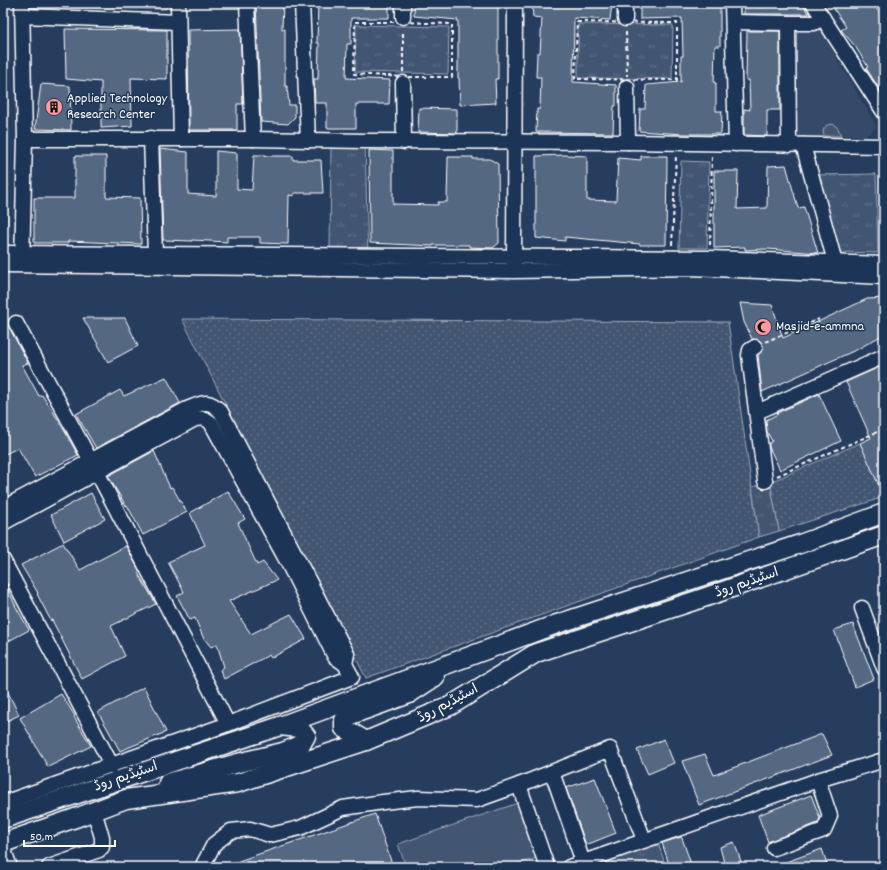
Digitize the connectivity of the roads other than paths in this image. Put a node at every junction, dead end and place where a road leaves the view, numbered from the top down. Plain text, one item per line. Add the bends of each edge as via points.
1 (178, 3) edge
2 (247, 3) edge
3 (302, 3) edge
4 (515, 3) edge
5 (625, 3) edge
6 (732, 3) edge
7 (813, 3) edge
8 (22, 9) edge
9 (823, 18) junction
10 (625, 21) road end
11 (178, 22) junction
12 (732, 22) junction
13 (788, 23) junction
14 (403, 80) road end
15 (627, 83) road end
16 (884, 112) edge
17 (151, 138) junction
18 (181, 139) junction
19 (253, 139) junction
20 (24, 140) junction
21 (308, 140) junction
22 (514, 141) junction
23 (404, 142) junction
24 (628, 142) junction
25 (736, 144) junction
26 (789, 145) junction
27 (803, 145) junction
28 (884, 146) edge
29 (3, 253) edge
30 (155, 254) junction
31 (515, 257) junction
32 (22, 259) junction
33 (835, 262) junction
34 (692, 263) junction
35 (884, 264) edge
36 (3, 265) edge
37 (514, 271) junction
38 (884, 277) edge
39 (16, 323) dead end
40 (755, 347) road end
41 (884, 356) edge
42 (757, 412) junction
43 (94, 466) junction
44 (765, 481) road end
45 (3, 508) edge
46 (884, 513) edge
47 (3, 523) edge
48 (884, 535) edge
49 (3, 560) edge
50 (862, 608) dead end
51 (462, 660) junction
52 (884, 668) edge
53 (352, 677) junction
54 (362, 696) junction
55 (228, 724) junction
56 (280, 726) junction
57 (366, 741) junction
58 (884, 760) edge
59 (112, 766) junction
60 (552, 772) junction
61 (818, 780) junction
62 (519, 785) junction
63 (126, 799) junction
64 (3, 803) edge
65 (94, 812) junction
66 (3, 819) edge
67 (644, 840) junction
68 (3, 843) edge
69 (3, 848) edge
70 (774, 848) dead end
71 (583, 862) junction
72 (10, 867) edge
73 (49, 867) edge
74 (202, 867) edge
75 (547, 867) edge
76 (569, 867) edge

1 - 11 street
2 - 19 street
3 - 21 street
4 - 22 street
5 - 10 street
6 - 12 street
7 - 9 street
8 - 11 street
8 - 20 street
9 - 13 street via 814,23
9 - 16 street
11 - 18 street
12 - 13 street
12 - 25 street
13 - 26 street
14 - 23 street
15 - 24 street
17 - 18 street
17 - 20 street
17 - 30 street
18 - 19 street
19 - 21 street
20 - 32 street
21 - 23 street
22 - 23 street
22 - 24 street
22 - 31 street
24 - 25 street
25 - 26 street
26 - 27 street
27 - 28 street
27 - 33 street
29 - 32 street
30 - 31 street
30 - 32 street
31 - 34 street via 672,258
31 - 37 street
32 - 36 street
32 - 37 street
33 - 34 street via 709,258
33 - 35 street
34 - 37 street
34 - 38 street
39 - 43 street
40 - 42 street via 750,350 749,355
41 - 42 street
42 - 44 street
43 - 45 street
43 - 47 street
43 - 53 street via 195,419 207,419 288,564 335,658 345,664
43 - 55 street
46 - 51 main road, اسٹیڈیم روڈ via 800,544 554,625
48 - 57 main road, اسٹیڈیم روڈ via 536,653 450,706
49 - 59 street
50 - 52 street
51 - 54 main road, اسٹیڈیم روڈ
51 - 57 main road via 409,694 348,716 344,720 344,728
53 - 54 street via 358,683
53 - 55 street
54 - 56 main road, اسٹیڈیم روڈ
55 - 59 street
56 - 63 main road via 299,728 306,736 300,745 283,752 165,784
56 - 66 main road, اسٹیڈیم روڈ
57 - 63 main road, اسٹیڈیم روڈ via 238,783
58 - 61 street
59 - 64 street
60 - 62 street
60 - 67 street via 610,749
60 - 71 street
61 - 67 street
61 - 70 street via 830,816 824,830
62 - 74 street via 477,800 418,798 343,808 300,828 270,835 250,829 231,831 214,844
62 - 75 street
63 - 65 main road, اسٹیڈیم روڈ
65 - 68 main road, اسٹیڈیم روڈ
65 - 73 street via 102,837 102,847
67 - 71 street
69 - 72 street
71 - 76 street

